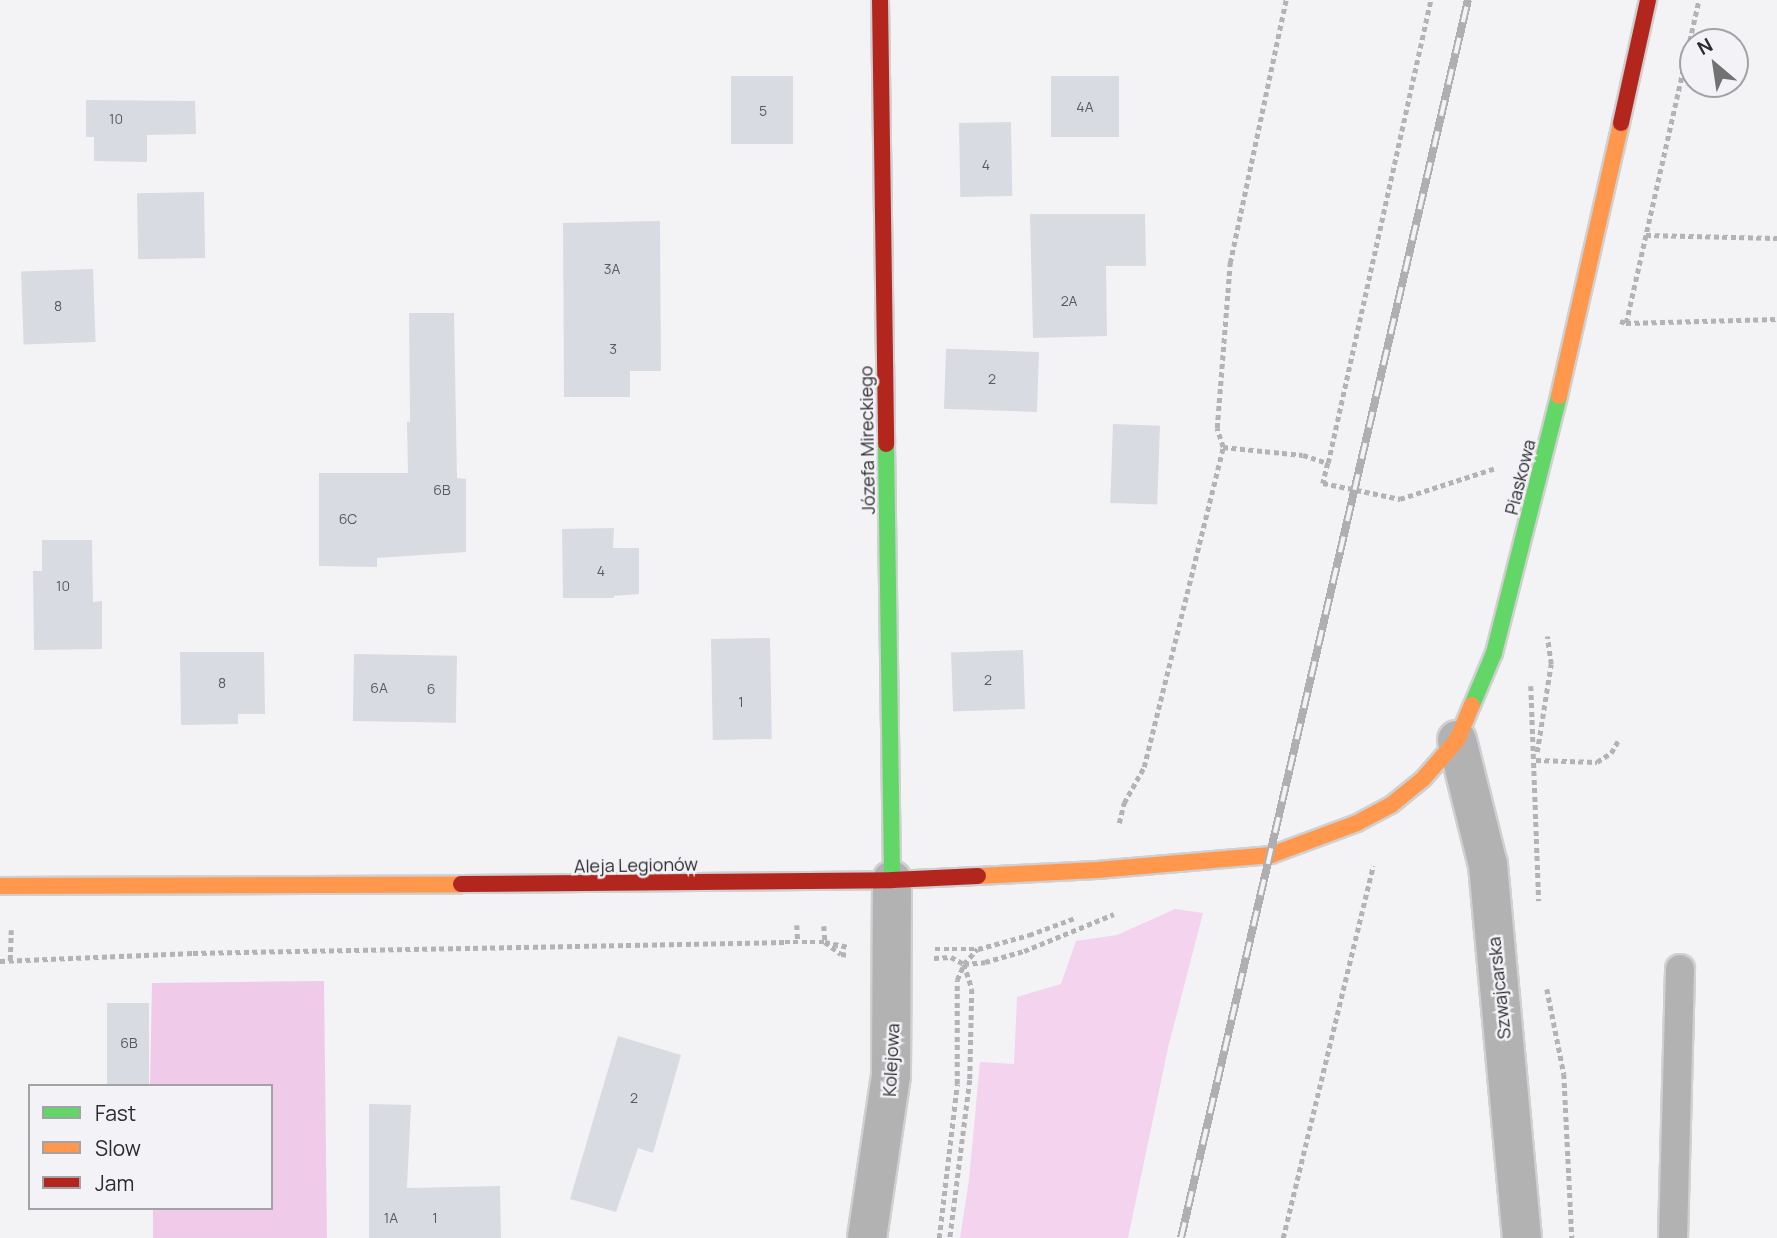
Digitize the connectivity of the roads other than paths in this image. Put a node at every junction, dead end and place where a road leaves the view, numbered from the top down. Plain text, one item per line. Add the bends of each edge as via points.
1 (880, 0) edge
2 (1648, 0) edge
3 (1457, 740) junction
4 (1271, 855) joint
5 (892, 880) junction
6 (0, 886) edge
7 (1680, 969) dead end
8 (867, 1238) edge
9 (1522, 1238) edge
10 (1673, 1238) edge

1 - 5 street, Józefa Mireckiego
2 - 3 street, Piaskowa via 1541,475 1494,653
3 - 4 street, Piaskowa via 1423,779 1391,805 1357,823
3 - 9 street, Szwajcarska via 1488,865
4 - 5 street, Aleja Legionów via 1097,870
5 - 6 street, Aleja Legionów
5 - 8 street, Kolejowa via 891,1075
7 - 10 lane

